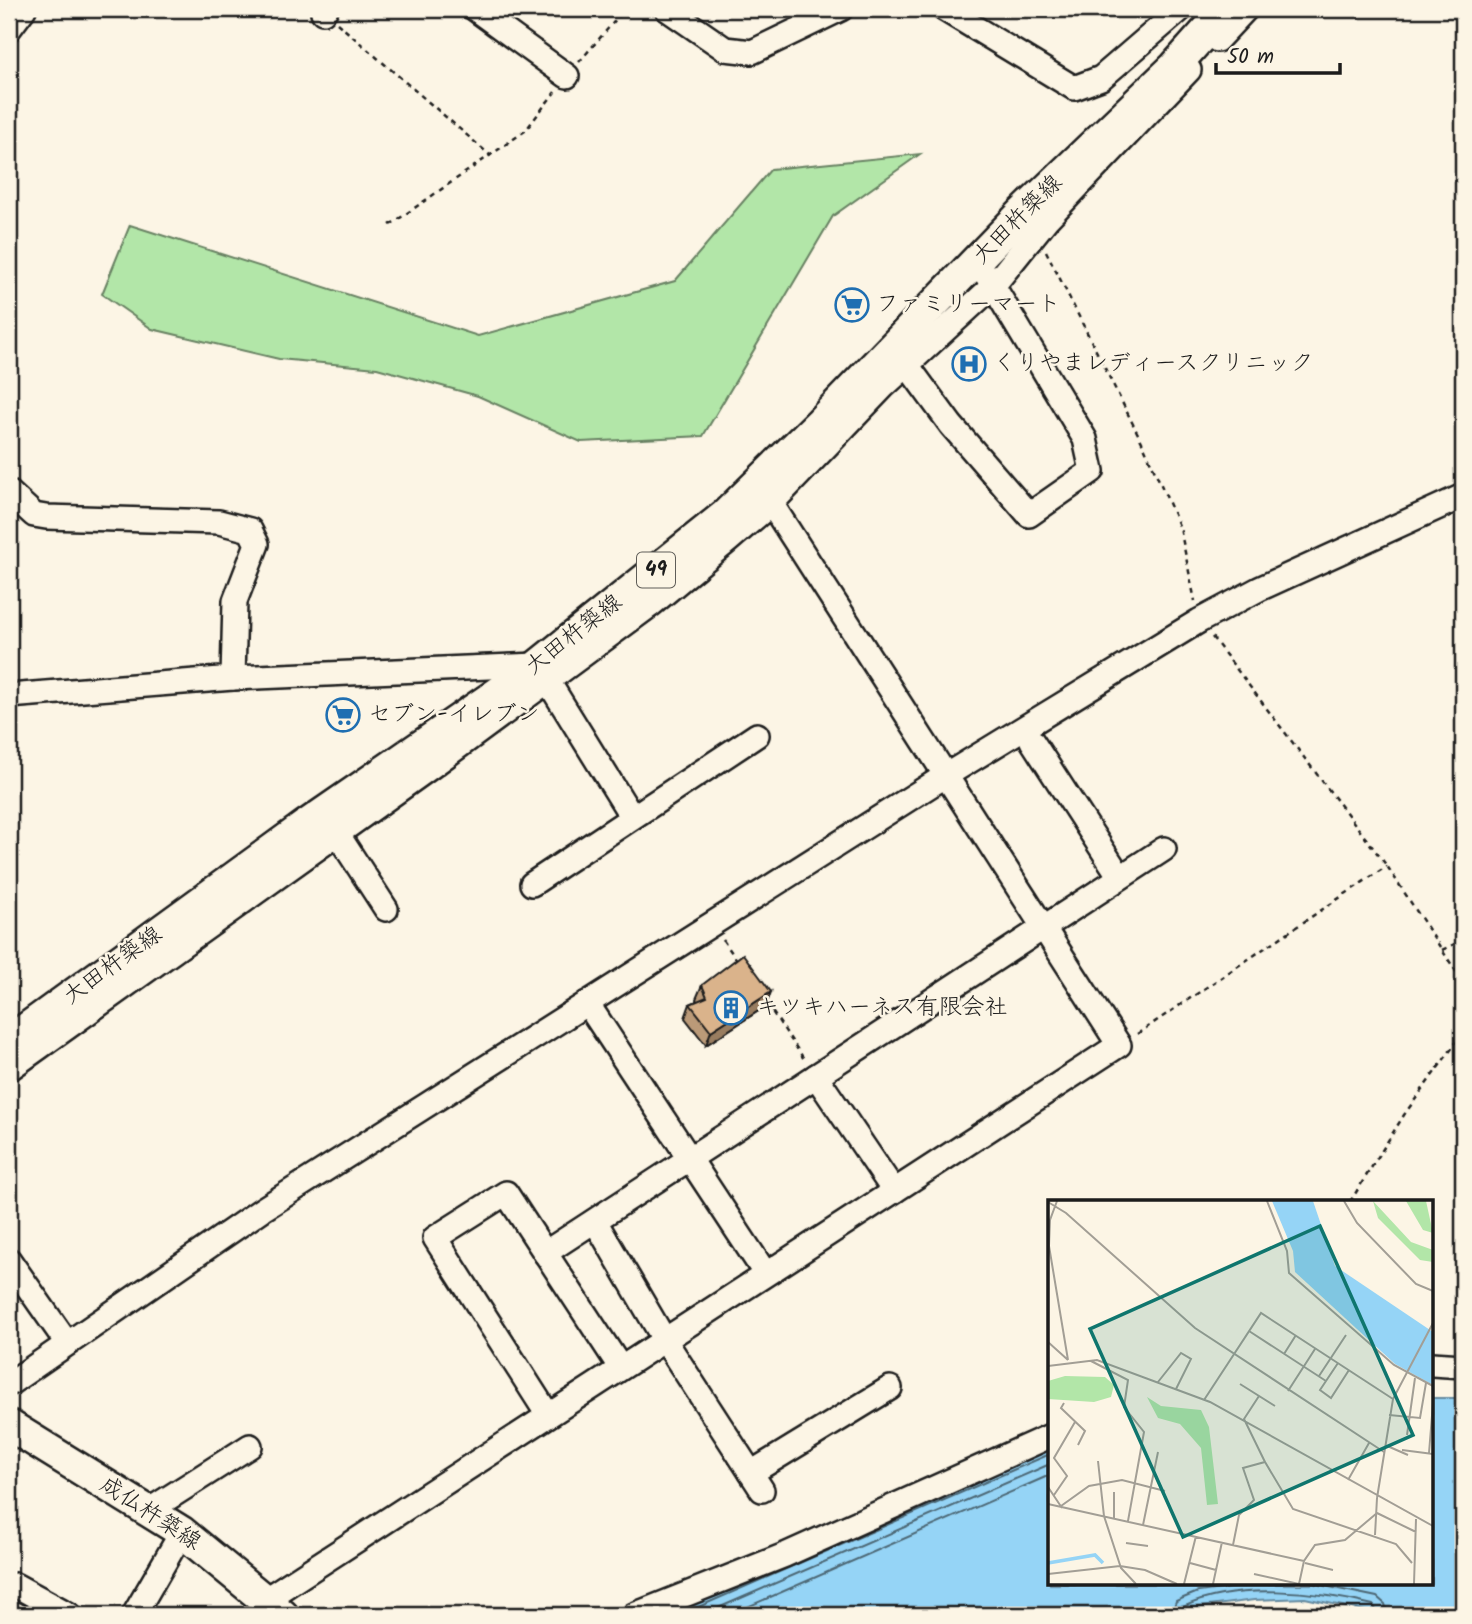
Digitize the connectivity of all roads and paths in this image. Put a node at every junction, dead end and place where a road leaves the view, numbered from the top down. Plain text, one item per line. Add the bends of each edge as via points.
1 (24, 9) edge
2 (475, 9) edge
3 (625, 9) edge
4 (667, 9) edge
5 (841, 9) edge
6 (944, 9) edge
7 (1181, 9) edge
8 (1226, 9) edge
9 (1246, 9) edge
10 (325, 10) edge
11 (9, 29) edge
12 (567, 76) junction
13 (491, 156) junction
14 (390, 225) dead end
15 (1037, 233) junction
16 (977, 260) junction
17 (993, 286) junction
18 (900, 356) junction
19 (9, 492) edge
20 (764, 493) junction
21 (1463, 496) edge
22 (1199, 621) junction
23 (542, 673) junction
24 (233, 678) junction
25 (9, 696) edge
26 (757, 735) dead end
27 (1032, 741) dead end
28 (945, 776) junction
29 (632, 817) junction
30 (331, 824) junction
31 (1164, 849) dead end
32 (1387, 866) junction
33 (1120, 877) junction
34 (532, 884) dead end
35 (386, 909) dead end
36 (712, 923) junction
37 (1042, 927) junction
38 (1463, 940) edge
39 (1442, 950) junction
40 (742, 967) edge
41 (1463, 982) edge
42 (764, 1000) edge
43 (587, 1003) junction
44 (1463, 1033) edge
45 (9, 1041) edge
46 (1119, 1045) junction
47 (9, 1069) edge
48 (816, 1076) junction
49 (689, 1159) junction
50 (894, 1191) junction
51 (1351, 1200) edge
52 (595, 1221) junction
53 (545, 1253) junction
54 (9, 1260) edge
55 (765, 1273) junction
56 (664, 1339) junction
57 (67, 1343) junction
58 (1434, 1364) edge
59 (1463, 1366) edge
60 (620, 1367) junction
61 (9, 1384) edge
62 (890, 1388) dead end
63 (548, 1415) junction
64 (10, 1429) edge
65 (1048, 1437) edge
66 (250, 1446) dead end
67 (148, 1511) junction
68 (182, 1532) junction
69 (15, 1585) dead end
70 (275, 1607) edge
71 (70, 1615) edge
72 (134, 1615) edge
73 (634, 1615) edge

1 - 11 street
2 - 12 street
3 - 12 path
4 - 5 street via 724,49 752,52
6 - 7 street via 1074,88 1101,78
8 - 16 main road, 大田杵築線 / 49 via 1175,66
9 - 15 street
10 - 13 path
12 - 13 path via 525,131
13 - 14 path
15 - 17 street
15 - 22 path via 1180,528
16 - 17 street
16 - 18 main road, 大田杵築線 / 49
17 - 18 street
17 - 18 street via 1085,439 1092,471 1029,514 951,425
18 - 20 main road, 大田杵築線 / 49
19 - 24 street via 34,515 46,517 219,522 250,530 257,544 235,601
20 - 23 main road, 大田杵築線 / 49 via 724,515
20 - 28 street
21 - 22 street
22 - 28 street
22 - 32 path
23 - 24 street
23 - 29 street
23 - 30 main road, 大田杵築線 / 49
24 - 25 street
26 - 29 street
27 - 33 street
28 - 36 street
28 - 37 street
29 - 34 street
30 - 35 street
30 - 45 main road, 大田杵築線 / 49
30 - 47 street
31 - 33 street
32 - 39 path
32 - 46 path
33 - 37 street
36 - 40 path
36 - 43 street
37 - 46 street
37 - 48 street
38 - 39 path
39 - 41 path
42 - 48 path
43 - 49 street
43 - 57 street via 263,1209
44 - 51 path
46 - 50 street
48 - 49 street
48 - 50 street
49 - 52 street
49 - 55 street
50 - 55 street
52 - 53 street
52 - 56 street
53 - 60 street
53 - 63 street via 506,1193 435,1238
54 - 57 street
55 - 56 street
56 - 60 street
56 - 62 street via 757,1481
57 - 61 street
58 - 59 street
60 - 63 street
63 - 70 street
64 - 67 main road, 成仏杵築線
65 - 73 street via 785,1555
66 - 67 street
67 - 68 main road, 成仏杵築線
68 - 70 main road, 成仏杵築線
68 - 72 street
69 - 71 street

